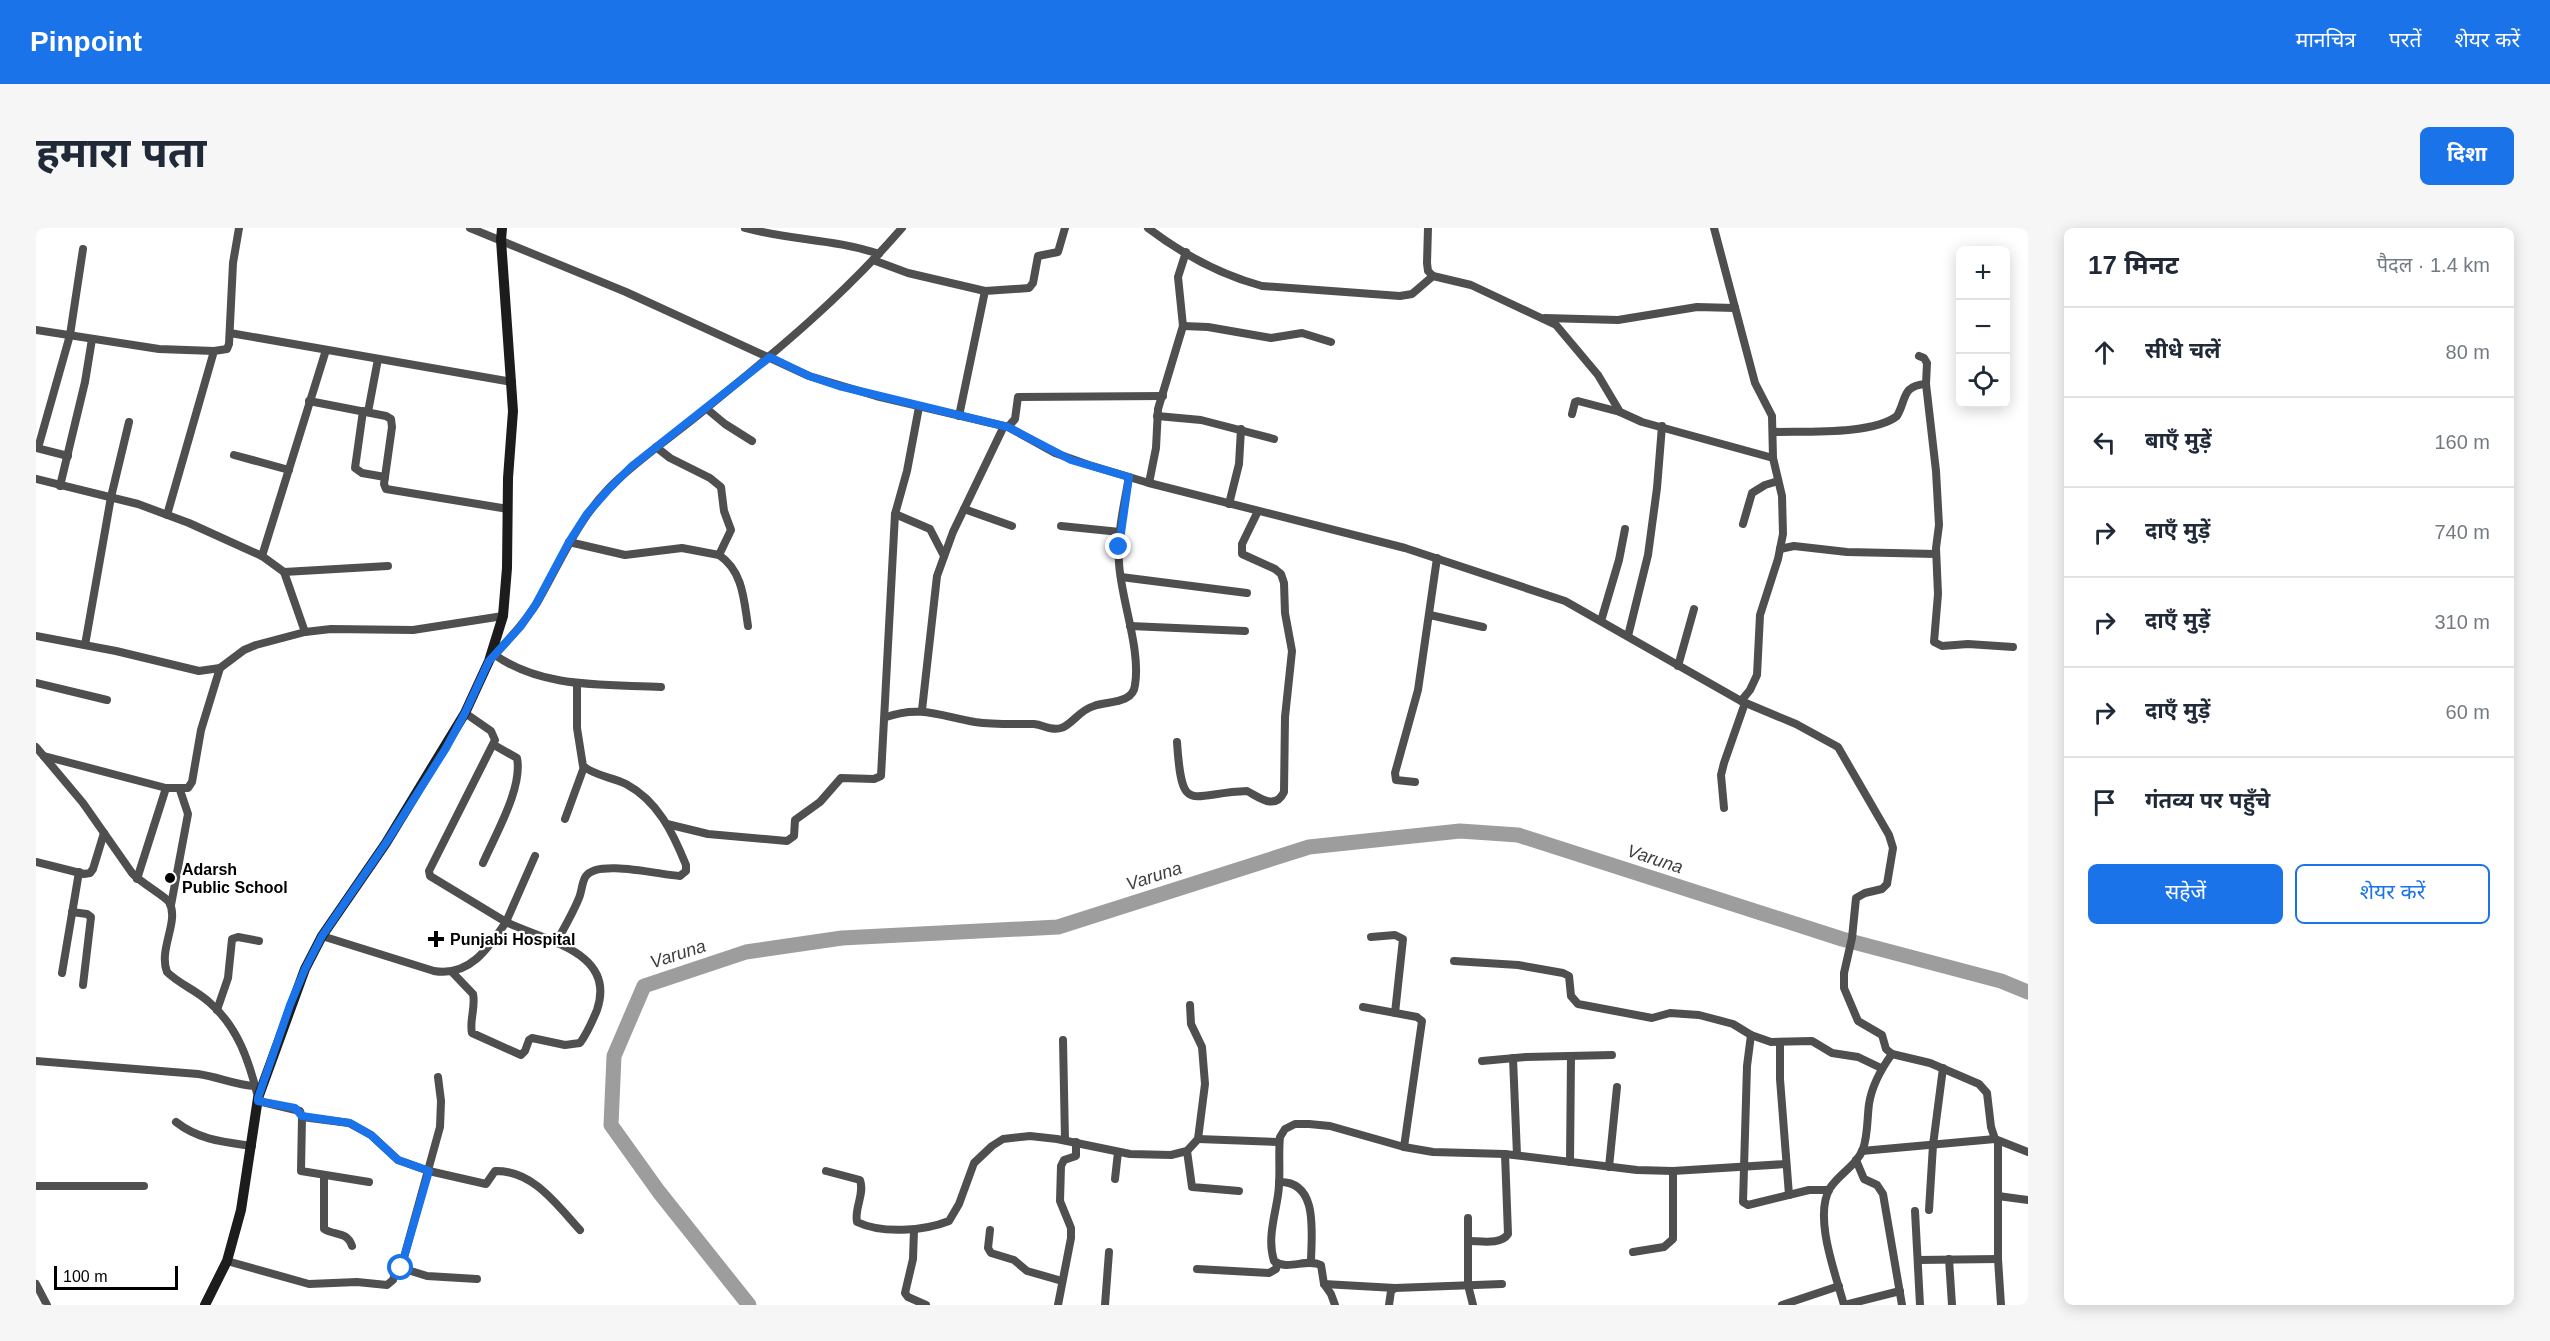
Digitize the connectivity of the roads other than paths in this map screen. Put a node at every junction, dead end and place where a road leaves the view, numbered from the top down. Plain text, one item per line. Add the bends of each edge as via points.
1 (239, 228) edge
2 (470, 228) edge
3 (502, 228) edge
4 (745, 228) edge
5 (902, 228) edge
6 (1065, 228) edge
7 (1148, 228) edge
8 (1428, 228) edge
9 (1714, 228) edge
10 (501, 240) junction
11 (83, 249) dead end
12 (1186, 252) junction
13 (876, 257) junction
14 (1433, 276) junction
15 (985, 291) junction
16 (1735, 308) junction
17 (1544, 318) junction
18 (1184, 326) junction
19 (36, 330) edge
20 (230, 333) junction
21 (70, 335) junction
22 (92, 339) junction
23 (1331, 342) dead end
24 (326, 350) junction
25 (214, 351) junction
26 (1919, 356) dead end
27 (770, 357) junction
28 (378, 359) junction
29 (512, 382) junction
30 (1926, 384) junction
31 (1163, 396) junction
32 (309, 401) junction
33 (919, 407) junction
34 (707, 409) junction
35 (366, 412) junction
36 (1620, 412) junction
37 (1572, 414) dead end
38 (958, 416) junction
39 (1158, 416) junction
40 (129, 422) dead end
41 (1006, 426) junction
42 (1662, 426) junction
43 (1241, 429) junction
44 (1774, 432) junction
45 (1274, 439) dead end
46 (752, 441) dead end
47 (656, 447) junction
48 (37, 448) edge
49 (234, 455) dead end
50 (68, 456) junction
51 (1773, 458) junction
52 (289, 470) junction
53 (385, 477) junction
54 (1129, 477) junction
55 (36, 479) edge
56 (1778, 481) junction
57 (1149, 483) junction
58 (60, 486) junction
59 (111, 497) junction
60 (1229, 504) junction
61 (964, 508) junction
62 (508, 509) junction
63 (1258, 511) junction
64 (895, 514) junction
65 (167, 515) junction
66 (1743, 524) dead end
67 (1012, 526) dead end
68 (1061, 526) dead end
69 (1624, 529) dead end
70 (1120, 532) junction
71 (569, 542) junction
72 (1780, 549) junction
73 (1936, 554) junction
74 (719, 555) junction
75 (262, 556) junction
76 (944, 556) junction
77 (1437, 558) junction
78 (388, 566) dead end
79 (284, 572) junction
80 (1121, 577) junction
81 (1247, 593) dead end
82 (1694, 609) dead end
83 (1430, 615) junction
84 (503, 616) junction
85 (1601, 621) junction
86 (748, 626) dead end
87 (1130, 626) junction
88 (1483, 627) dead end
89 (1245, 631) dead end
90 (305, 632) junction
91 (36, 636) edge
92 (1628, 636) junction
93 (85, 645) junction
94 (2013, 647) dead end
95 (492, 658) junction
96 (1678, 666) junction
97 (220, 668) junction
98 (36, 683) edge
99 (577, 683) junction
100 (661, 687) dead end
101 (107, 700) dead end
102 (1743, 701) junction
103 (922, 710) junction
104 (465, 713) junction
105 (886, 717) junction
106 (1177, 742) dead end
107 (494, 745) junction
108 (36, 747) edge
109 (44, 756) junction
110 (584, 767) junction
111 (1416, 782) dead end
112 (166, 788) junction
113 (180, 790) junction
114 (1724, 808) dead end
115 (566, 819) dead end
116 (668, 824) junction
117 (104, 833) junction
118 (535, 856) dead end
119 (36, 862) edge
120 (483, 863) dead end
121 (79, 872) junction
122 (137, 879) junction
123 (171, 904) junction
124 (72, 912) junction
125 (506, 922) junction
126 (322, 936) junction
127 (1371, 937) dead end
128 (259, 941) dead end
129 (556, 943) junction
130 (1454, 961) dead end
131 (452, 972) junction
132 (62, 973) dead end
133 (83, 985) dead end
134 (1190, 1005) dead end
135 (1363, 1007) dead end
136 (217, 1010) junction
137 (1395, 1013) junction
138 (1751, 1035) junction
139 (1063, 1040) dead end
140 (1780, 1042) junction
141 (1892, 1054) junction
142 (1612, 1055) dead end
143 (1570, 1056) junction
144 (1514, 1058) junction
145 (36, 1061) edge
146 (1482, 1061) dead end
147 (1881, 1068) junction
148 (1943, 1068) junction
149 (438, 1077) dead end
150 (255, 1086) junction
151 (1617, 1087) dead end
152 (258, 1100) junction
153 (302, 1116) junction
154 (176, 1122) dead end
155 (1198, 1139) junction
156 (1065, 1140) junction
157 (1997, 1140) junction
158 (1076, 1142) junction
159 (1279, 1142) junction
160 (1933, 1145) junction
161 (252, 1146) junction
162 (1404, 1147) junction
163 (1187, 1151) junction
164 (1862, 1151) junction
165 (1118, 1152) junction
166 (2028, 1152) edge
167 (1505, 1154) junction
168 (1517, 1155) junction
169 (1856, 1160) junction
170 (1570, 1162) junction
171 (1786, 1164) junction
172 (1743, 1166) junction
173 (1609, 1167) junction
174 (429, 1171) junction
175 (826, 1171) dead end
176 (1673, 1171) junction
177 (324, 1176) junction
178 (1115, 1179) dead end
179 (369, 1182) dead end
180 (1279, 1182) junction
181 (36, 1186) edge
182 (144, 1186) dead end
183 (1829, 1190) junction
184 (1239, 1191) dead end
185 (1789, 1195) junction
186 (1998, 1196) junction
187 (2028, 1200) edge
188 (1929, 1210) dead end
189 (1915, 1211) dead end
190 (1468, 1218) dead end
191 (580, 1230) dead end
192 (914, 1230) junction
193 (990, 1230) dead end
194 (1468, 1241) junction
195 (352, 1246) dead end
196 (1109, 1252) dead end
197 (1633, 1252) dead end
198 (1949, 1259) junction
199 (1998, 1259) junction
200 (1918, 1260) junction
201 (227, 1261) junction
202 (1311, 1263) junction
203 (1277, 1264) junction
204 (401, 1268) junction
205 (1197, 1269) dead end
206 (477, 1279) dead end
207 (1062, 1281) junction
208 (36, 1284) edge
209 (1324, 1284) junction
210 (1502, 1284) dead end
211 (1468, 1285) junction
212 (1839, 1286) junction
213 (1395, 1288) junction
214 (1900, 1291) junction
215 (47, 1305) edge
216 (205, 1305) edge
217 (926, 1305) edge
218 (1058, 1305) edge
219 (1105, 1305) edge
220 (1335, 1305) edge
221 (1389, 1305) edge
222 (1473, 1305) edge
223 (1782, 1305) edge
224 (1845, 1305) edge
225 (1902, 1305) edge
226 (1920, 1305) edge
227 (1952, 1305) edge
228 (2001, 1305) edge

1 - 20 street
2 - 10 street
3 - 10 street
4 - 13 street via 847,244
5 - 13 street
6 - 15 street via 1058,252 1038,256 1029,288
7 - 12 street
8 - 14 street via 1427,263
9 - 16 street
10 - 27 street
10 - 29 street
11 - 21 street
12 - 14 street via 1245,281 1282,289 1400,296 1412,294
12 - 18 street via 1178,277
13 - 15 street via 908,273
13 - 27 street via 829,306
14 - 17 street via 1471,285
15 - 38 street
16 - 17 street via 1697,307 1618,320
16 - 44 street via 1755,382 1772,416
17 - 36 street via 1574,345
18 - 23 street via 1271,338 1302,333
18 - 31 street
19 - 21 street
20 - 24 street
20 - 25 street via 227,348
21 - 22 street
21 - 48 street
22 - 25 street via 159,349
22 - 50 street
24 - 28 street
24 - 32 street
25 - 65 street
26 - 30 street via 1926,360
27 - 33 street via 829,383
27 - 34 street
28 - 29 street
28 - 35 street
29 - 62 street
30 - 44 street via 1908,389 1897,416 1880,425
30 - 73 street via 1936,471
31 - 39 street
31 - 41 street via 1018,397 1015,419
32 - 35 street
32 - 52 street
33 - 38 street
33 - 64 street
34 - 46 street
34 - 47 street
35 - 53 street via 391,419
35 - 53 street via 355,468
36 - 37 street via 1578,401
36 - 42 street
38 - 41 street
39 - 43 street
39 - 57 street
40 - 59 street
41 - 54 street via 1071,460
41 - 61 street
42 - 51 street
42 - 92 street via 1648,555
43 - 45 street
43 - 60 street via 1239,464
44 - 51 street
47 - 71 street via 608,490
47 - 74 street via 721,487 724,511 731,525
48 - 50 street
49 - 52 street
50 - 58 street
51 - 56 street
52 - 75 street
53 - 62 street via 384,484 390,491
54 - 57 street
54 - 70 street
55 - 58 street
56 - 66 street via 1752,493
56 - 72 street via 1783,510
57 - 60 street
58 - 59 street
59 - 65 street
59 - 93 street
60 - 63 street
61 - 67 street
61 - 76 street
62 - 84 street
63 - 77 street
63 - 106 street via 1242,544 1242,554 1281,574 1292,651 1281,798 1262,800 1247,791 1204,797 1188,794 1179,775
64 - 76 street via 930,529
64 - 105 street
65 - 75 street
68 - 70 street
69 - 85 street
70 - 80 street
71 - 74 street via 625,555 682,548
71 - 95 street via 536,604
72 - 73 street via 1794,546
72 - 102 street via 1760,615 1757,675
73 - 94 street via 1936,644
74 - 86 street via 728,560 737,575
75 - 79 street
76 - 103 street via 935,584
77 - 83 street
77 - 85 street via 1565,601
78 - 79 street
79 - 90 street
80 - 81 street
80 - 87 street
82 - 96 street
83 - 88 street
83 - 111 street via 1418,690 1395,773 1396,780
84 - 90 street via 413,630
84 - 95 street
85 - 92 street
87 - 89 street
87 - 103 street via 1136,675 1132,695 1092,706 1061,728 977,722
90 - 97 street via 256,645
91 - 93 street
92 - 96 street
93 - 97 street via 199,671
95 - 99 street via 538,677
95 - 104 street
96 - 102 street
97 - 113 street via 201,730 192,782
98 - 101 street
99 - 100 street
99 - 110 street via 577,728
102 - 114 street via 1721,775
102 - 141 street via 1838,747 1889,835 1893,848 1887,884 1882,890 1865,892 1856,898 1844,973 1847,998 1858,1021 1882,1035
103 - 105 street
104 - 107 street via 494,735
104 - 126 street via 386,843
105 - 116 street via 881,777 841,778 820,802 795,820 790,840 708,834
107 - 120 street via 517,758 518,773
107 - 125 street via 429,874
108 - 109 street
109 - 112 street
109 - 117 street
110 - 115 street
110 - 116 street via 636,790
112 - 113 street
112 - 122 street
113 - 123 street via 188,814
116 - 129 street via 686,865 684,874 657,875 622,867 591,872 584,879 577,904
117 - 121 street via 93,869 90,873
117 - 122 street
118 - 125 street
119 - 121 street
121 - 124 street
122 - 123 street
123 - 136 street via 163,955 167,972
124 - 132 street
124 - 133 street via 91,917
125 - 129 street
125 - 131 street via 483,954 464,969
126 - 131 street
126 - 152 street via 290,1005
127 - 137 street via 1395,935 1403,939
128 - 136 street via 232,939 228,978
129 - 131 street via 587,960 601,987 589,1029 580,1043 573,1045 532,1038 521,1055 472,1033 473,994
130 - 138 street via 1518,965 1563,973 1569,976 1571,996 1578,1004 1652,1018 1670,1013 1699,1015 1733,1024
134 - 155 street via 1191,1024 1202,1047 1205,1084
135 - 137 street
136 - 150 street via 245,1052
137 - 162 street via 1417,1017 1422,1024
138 - 140 street
138 - 172 street
139 - 156 street
140 - 147 street via 1812,1041 1832,1053 1858,1057
140 - 171 street
141 - 147 street
141 - 148 street
142 - 143 street
143 - 144 street
143 - 170 street
144 - 146 street
144 - 168 street
145 - 150 street via 198,1074 238,1086
147 - 164 street via 1872,1090
148 - 157 street via 1979,1084 1987,1093 1991,1127
148 - 160 street
149 - 174 street via 441,1116
150 - 152 street
151 - 173 street
152 - 153 street via 295,1108
152 - 161 street
153 - 174 street via 350,1123 371,1135 398,1160
153 - 177 street via 300,1168 304,1173
154 - 161 street via 211,1140
155 - 159 street
155 - 163 street
156 - 158 street
156 - 192 street via 1030,1136 1003,1139 974,1163 949,1221
157 - 160 street
157 - 166 street
157 - 186 street
158 - 165 street
158 - 207 street via 1076,1156 1064,1160 1061,1166 1060,1201 1071,1238
159 - 162 street via 1285,1129 1309,1124 1348,1130
159 - 180 street
160 - 164 street
160 - 188 street
161 - 201 street
162 - 167 street via 1459,1154
163 - 165 street via 1171,1155
163 - 184 street via 1192,1187
164 - 169 street
165 - 178 street
167 - 168 street
167 - 194 street via 1508,1234 1500,1241
168 - 170 street
169 - 183 street
169 - 214 street via 1864,1179 1877,1185 1883,1194
170 - 173 street
171 - 172 street
171 - 185 street
172 - 176 street
172 - 185 street via 1744,1204
173 - 176 street
174 - 191 street via 482,1184 495,1171 526,1179 546,1193
174 - 204 street
175 - 192 street via 860,1180 857,1222
176 - 197 street via 1673,1239 1664,1247
177 - 179 street
177 - 195 street via 324,1229 350,1239
180 - 202 street via 1297,1186 1310,1205
180 - 203 street via 1272,1226
181 - 182 street
183 - 185 street
183 - 212 street via 1825,1230
186 - 187 street
186 - 199 street
189 - 200 street
190 - 194 street
192 - 217 street via 913,1259 905,1293
193 - 207 street via 988,1248 992,1253 1014,1260 1027,1271
194 - 211 street
196 - 219 street
198 - 199 street
198 - 200 street
198 - 227 street
199 - 228 street
200 - 226 street
201 - 204 street via 309,1284 357,1282 387,1286
201 - 216 street
202 - 203 street
202 - 209 street via 1321,1265
203 - 205 street via 1269,1273
204 - 206 street via 428,1276
207 - 218 street
208 - 215 street
209 - 213 street
209 - 220 street
210 - 211 street
211 - 213 street
211 - 222 street
212 - 223 street
212 - 224 street
213 - 221 street
214 - 224 street
214 - 225 street

